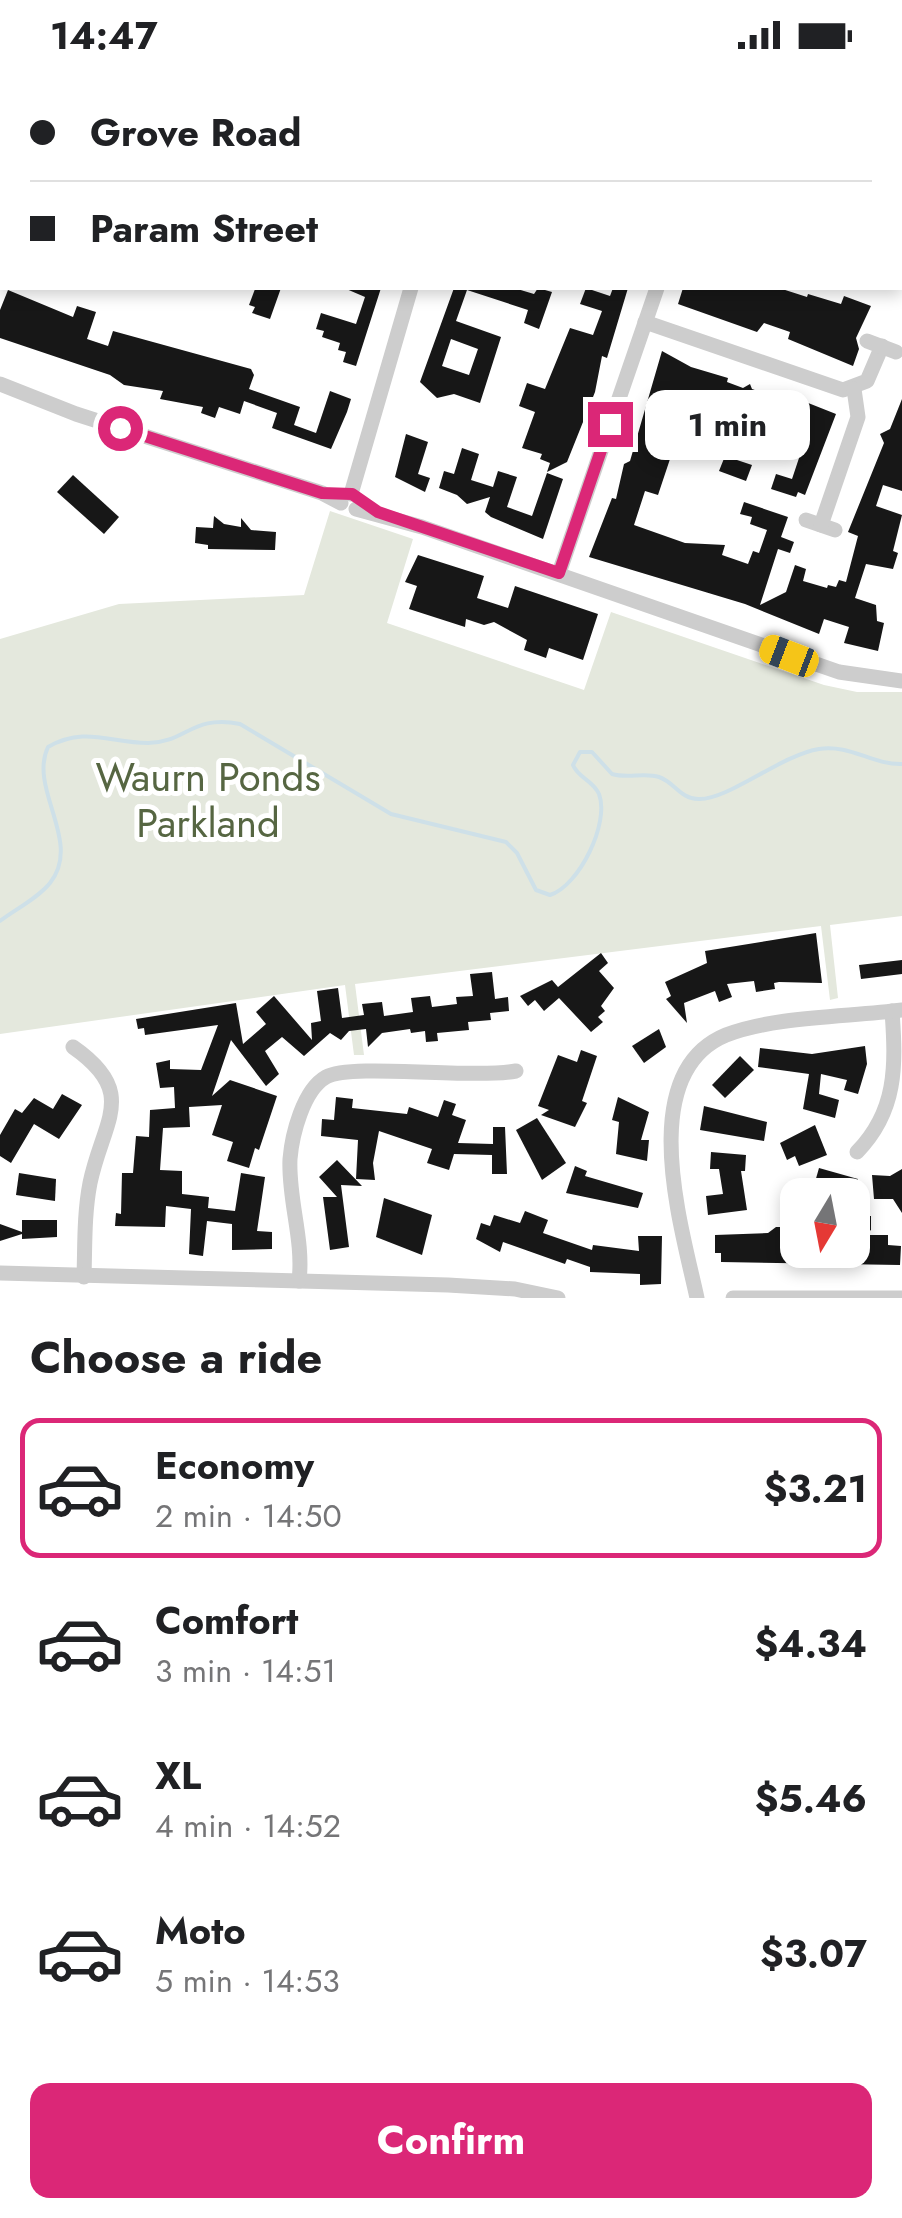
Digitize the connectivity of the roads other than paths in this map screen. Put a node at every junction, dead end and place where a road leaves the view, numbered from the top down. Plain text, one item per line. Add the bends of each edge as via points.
1 (409, 290) edge
2 (656, 290) edge
3 (645, 322) junction
4 (882, 346) dead end
5 (0, 384) edge
6 (854, 389) junction
7 (350, 500) junction
8 (821, 525) dead end
9 (559, 573) junction
10 (902, 680) edge
11 (897, 1010) edge
12 (72, 1046) dead end
13 (516, 1071) dead end
14 (857, 1152) dead end
15 (0, 1273) edge
16 (84, 1276) junction
17 (233, 1281) junction
18 (299, 1281) junction
19 (232, 1298) edge
20 (558, 1298) edge
21 (697, 1298) edge
22 (733, 1298) edge
23 (902, 1298) edge

1 - 7 street
2 - 3 street
3 - 6 street
3 - 9 street
4 - 6 street via 869,379
5 - 7 street
6 - 8 street via 858,417
7 - 9 street
9 - 10 street via 838,672
11 - 14 street via 889,1098 878,1130
11 - 21 street via 739,1031 694,1060 680,1090 670,1149
12 - 16 street via 101,1069 114,1098 87,1201
13 - 18 street via 351,1072 316,1084 290,1154 302,1245
15 - 16 street
16 - 17 street
17 - 18 street
17 - 19 street
18 - 20 street via 515,1289
22 - 23 street

